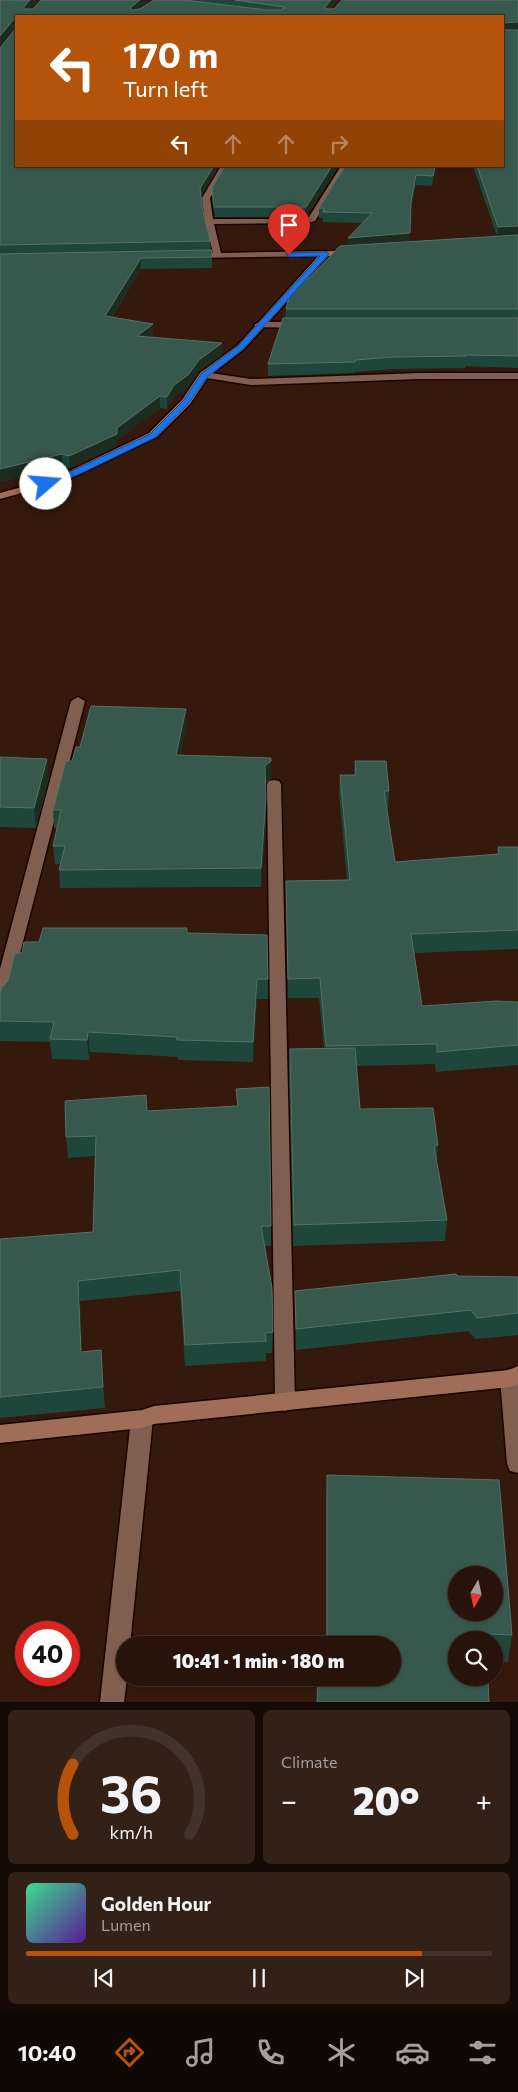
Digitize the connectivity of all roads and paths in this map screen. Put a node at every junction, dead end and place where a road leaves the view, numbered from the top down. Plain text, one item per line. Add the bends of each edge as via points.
1 (224, 167) edge
2 (344, 167) edge
3 (209, 222) junction
4 (364, 252) edge
5 (325, 254) junction
6 (218, 256) junction
7 (181, 257) edge
8 (260, 325) junction
9 (309, 325) edge
10 (204, 375) junction
11 (518, 376) edge
12 (0, 496) edge
13 (78, 701) dead end
14 (274, 784) dead end
15 (0, 1000) edge
16 (514, 1376) edge
17 (285, 1402) junction
18 (142, 1419) junction
19 (0, 1434) edge
20 (518, 1464) edge
21 (112, 1702) edge

1 - 3 street via 206,198
2 - 3 street via 307,222
3 - 6 street
4 - 5 street
5 - 6 street
5 - 8 street
6 - 7 street
8 - 9 street
8 - 10 street via 241,347
10 - 11 street via 251,382
10 - 12 street via 186,402 153,435 61,479
13 - 15 street
14 - 17 street
16 - 17 street
16 - 20 street
17 - 18 street
18 - 19 street
18 - 21 street

